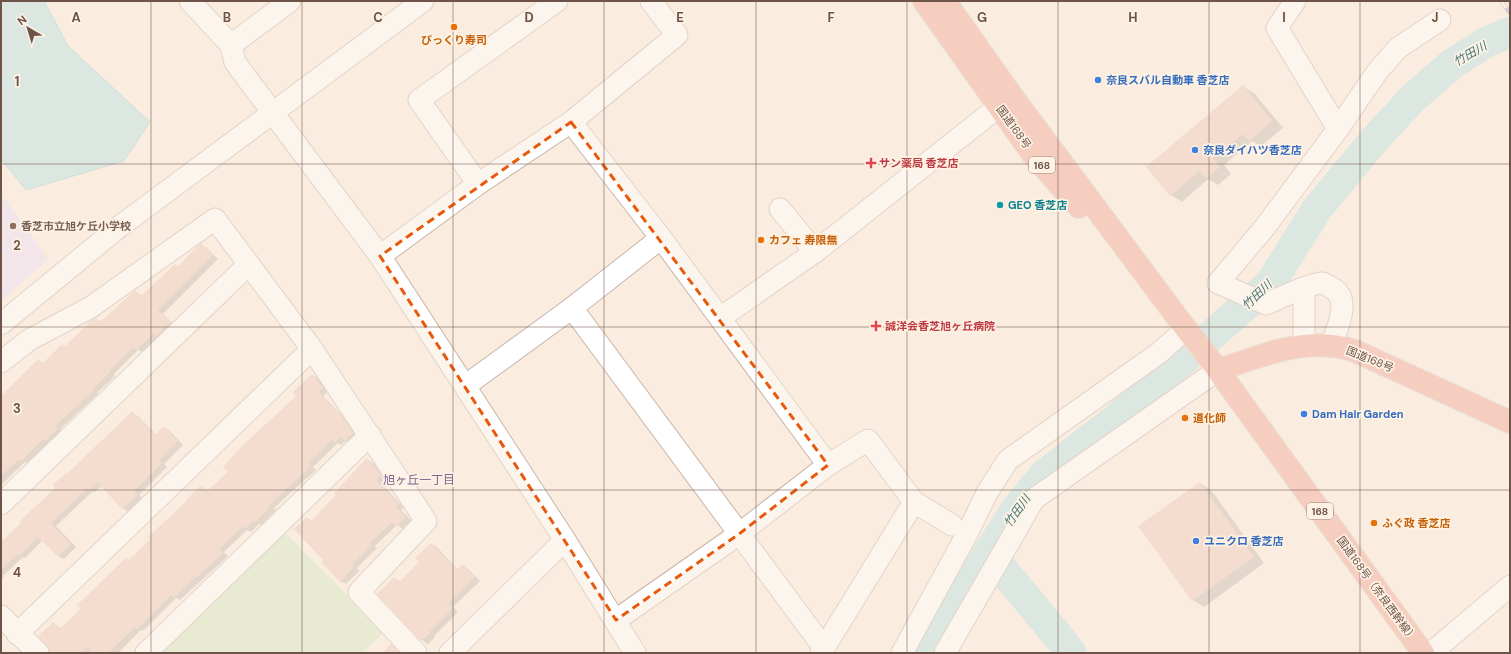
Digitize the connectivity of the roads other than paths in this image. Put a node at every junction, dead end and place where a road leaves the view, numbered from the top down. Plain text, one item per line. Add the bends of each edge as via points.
1 (190, 1) edge
2 (290, 1) edge
3 (423, 1) edge
4 (557, 1) edge
5 (651, 1) edge
6 (924, 1) edge
7 (945, 1) edge
8 (1295, 1) edge
9 (1440, 20) dead end
10 (231, 46) junction
11 (1005, 101) junction
12 (273, 111) junction
13 (571, 122) junction
14 (1338, 129) junction
15 (478, 184) junction
16 (780, 209) dead end
17 (661, 238) junction
18 (815, 252) junction
19 (380, 256) junction
20 (249, 264) junction
21 (1304, 288) junction
22 (572, 308) junction
23 (720, 318) junction
24 (1181, 323) junction
25 (1, 324) edge
26 (1304, 346) junction
27 (1331, 346) junction
28 (312, 349) junction
29 (1, 362) edge
30 (1215, 366) junction
31 (465, 386) junction
32 (1510, 422) edge
33 (370, 435) junction
34 (828, 465) junction
35 (914, 502) junction
36 (1, 504) edge
37 (952, 525) dead end
38 (739, 534) junction
39 (565, 540) junction
40 (1510, 586) edge
41 (1, 616) edge
42 (616, 620) junction
43 (17, 634) junction
44 (822, 651) edge
45 (38, 653) edge
46 (146, 653) edge
47 (416, 653) edge
48 (450, 653) edge
49 (635, 653) edge
50 (902, 653) edge
51 (946, 653) edge
52 (1423, 653) edge
53 (1431, 653) edge

1 - 10 street
2 - 10 street
3 - 12 street
4 - 15 street via 419,100
5 - 13 street via 677,35
6 - 11 highway, 国道168号 / 168
7 - 11 highway, 国道168号 / 168
8 - 14 street via 1277,28
9 - 14 street via 1398,48 1377,72
10 - 12 street via 235,62
11 - 18 street
11 - 24 highway, 国道168号 / 168 via 1034,156
12 - 19 street
12 - 25 street via 119,227
13 - 15 street
13 - 17 street
14 - 21 street via 1265,227 1218,283 1266,304
15 - 19 street
16 - 18 street
17 - 22 street
17 - 23 street
18 - 23 street
19 - 31 street
20 - 28 street
20 - 29 street via 215,219 91,307 30,340
20 - 36 street
21 - 26 street
21 - 27 street via 1322,283 1335,289 1342,302 1342,319
22 - 31 street
22 - 38 street
23 - 34 street
24 - 30 highway, 国道168号 / 168
24 - 50 street via 1159,353 1008,460 987,493
26 - 27 highway, 国道168号
26 - 30 highway, 国道168号
27 - 32 highway, 国道168号 via 1355,351
28 - 33 street
28 - 43 street
30 - 51 street via 1034,499
30 - 52 highway, 国道168号（奈良西幹線） / 168
31 - 39 street
33 - 46 street
33 - 47 street via 426,521 359,592
34 - 35 street via 868,440
34 - 38 street
35 - 37 street
35 - 44 street
38 - 42 street
38 - 44 street
39 - 42 street
39 - 48 street
40 - 53 street
41 - 43 street
42 - 49 street
43 - 45 street

